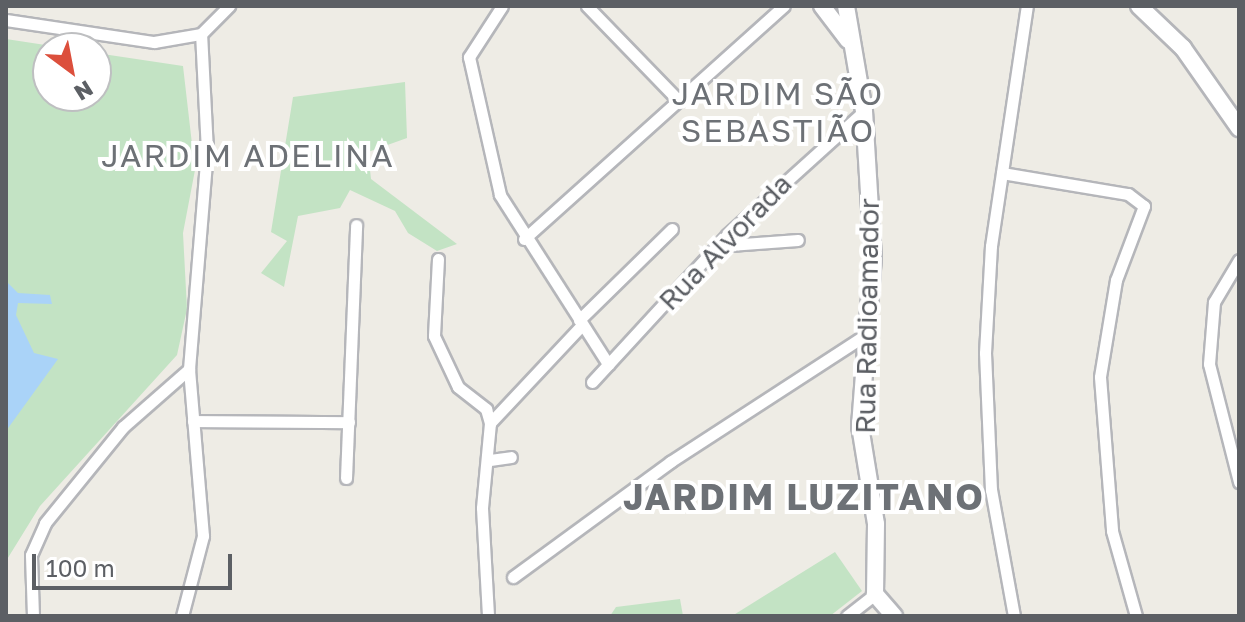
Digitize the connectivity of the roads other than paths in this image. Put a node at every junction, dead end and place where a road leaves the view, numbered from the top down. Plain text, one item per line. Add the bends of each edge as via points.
1 (229, 6) edge
2 (502, 6) edge
3 (587, 6) edge
4 (784, 6) edge
5 (822, 6) edge
6 (846, 6) edge
7 (1027, 6) edge
8 (1139, 6) edge
9 (6, 20) edge
10 (201, 34) junction
11 (848, 40) junction
12 (678, 100) junction
13 (864, 111) junction
14 (1239, 128) edge
15 (1002, 173) junction
16 (356, 225) dead end
17 (672, 229) dead end
18 (524, 239) junction
19 (798, 240) dead end
20 (716, 246) junction
21 (438, 259) dead end
22 (1239, 260) edge
23 (580, 323) junction
24 (864, 336) junction
25 (608, 364) junction
26 (189, 369) junction
27 (592, 382) dead end
28 (193, 421) junction
29 (349, 422) junction
30 (490, 423) junction
31 (511, 457) dead end
32 (490, 460) junction
33 (346, 478) dead end
34 (1239, 482) edge
35 (513, 577) dead end
36 (875, 594) junction
37 (33, 616) edge
38 (182, 616) edge
39 (488, 616) edge
40 (847, 616) edge
41 (894, 616) edge
42 (1014, 616) edge
43 (1136, 616) edge

1 - 10 street
2 - 18 street via 469,57 500,195
3 - 12 street
4 - 12 street
5 - 11 street, Rua Radioamador
6 - 11 street, Rua Radioamador
7 - 15 street
8 - 14 street via 1183,48
9 - 10 street via 140,41
10 - 26 street via 207,151
11 - 13 street, Rua Radioamador
12 - 18 street
13 - 20 street, Rua Alvorada
13 - 24 street, Rua Radioamador via 873,257
15 - 42 street via 985,410 991,490
15 - 43 street via 1128,194 1145,214 1116,280 1100,377 1112,531
16 - 29 street
17 - 23 street
18 - 23 street
19 - 20 street
20 - 25 street, Rua Alvorada
21 - 30 street via 434,336 458,387 486,409
22 - 34 street via 1214,302 1209,364
23 - 25 street
23 - 30 street
24 - 35 street via 670,462
24 - 36 street, Rua Radioamador via 860,426 876,524
25 - 27 street, Rua Alvorada
26 - 28 street
26 - 37 street via 123,427 45,523 31,555
28 - 29 street
28 - 38 street via 203,536
29 - 33 street
30 - 32 street
31 - 32 street
32 - 39 street via 482,508
36 - 40 street
36 - 41 street

